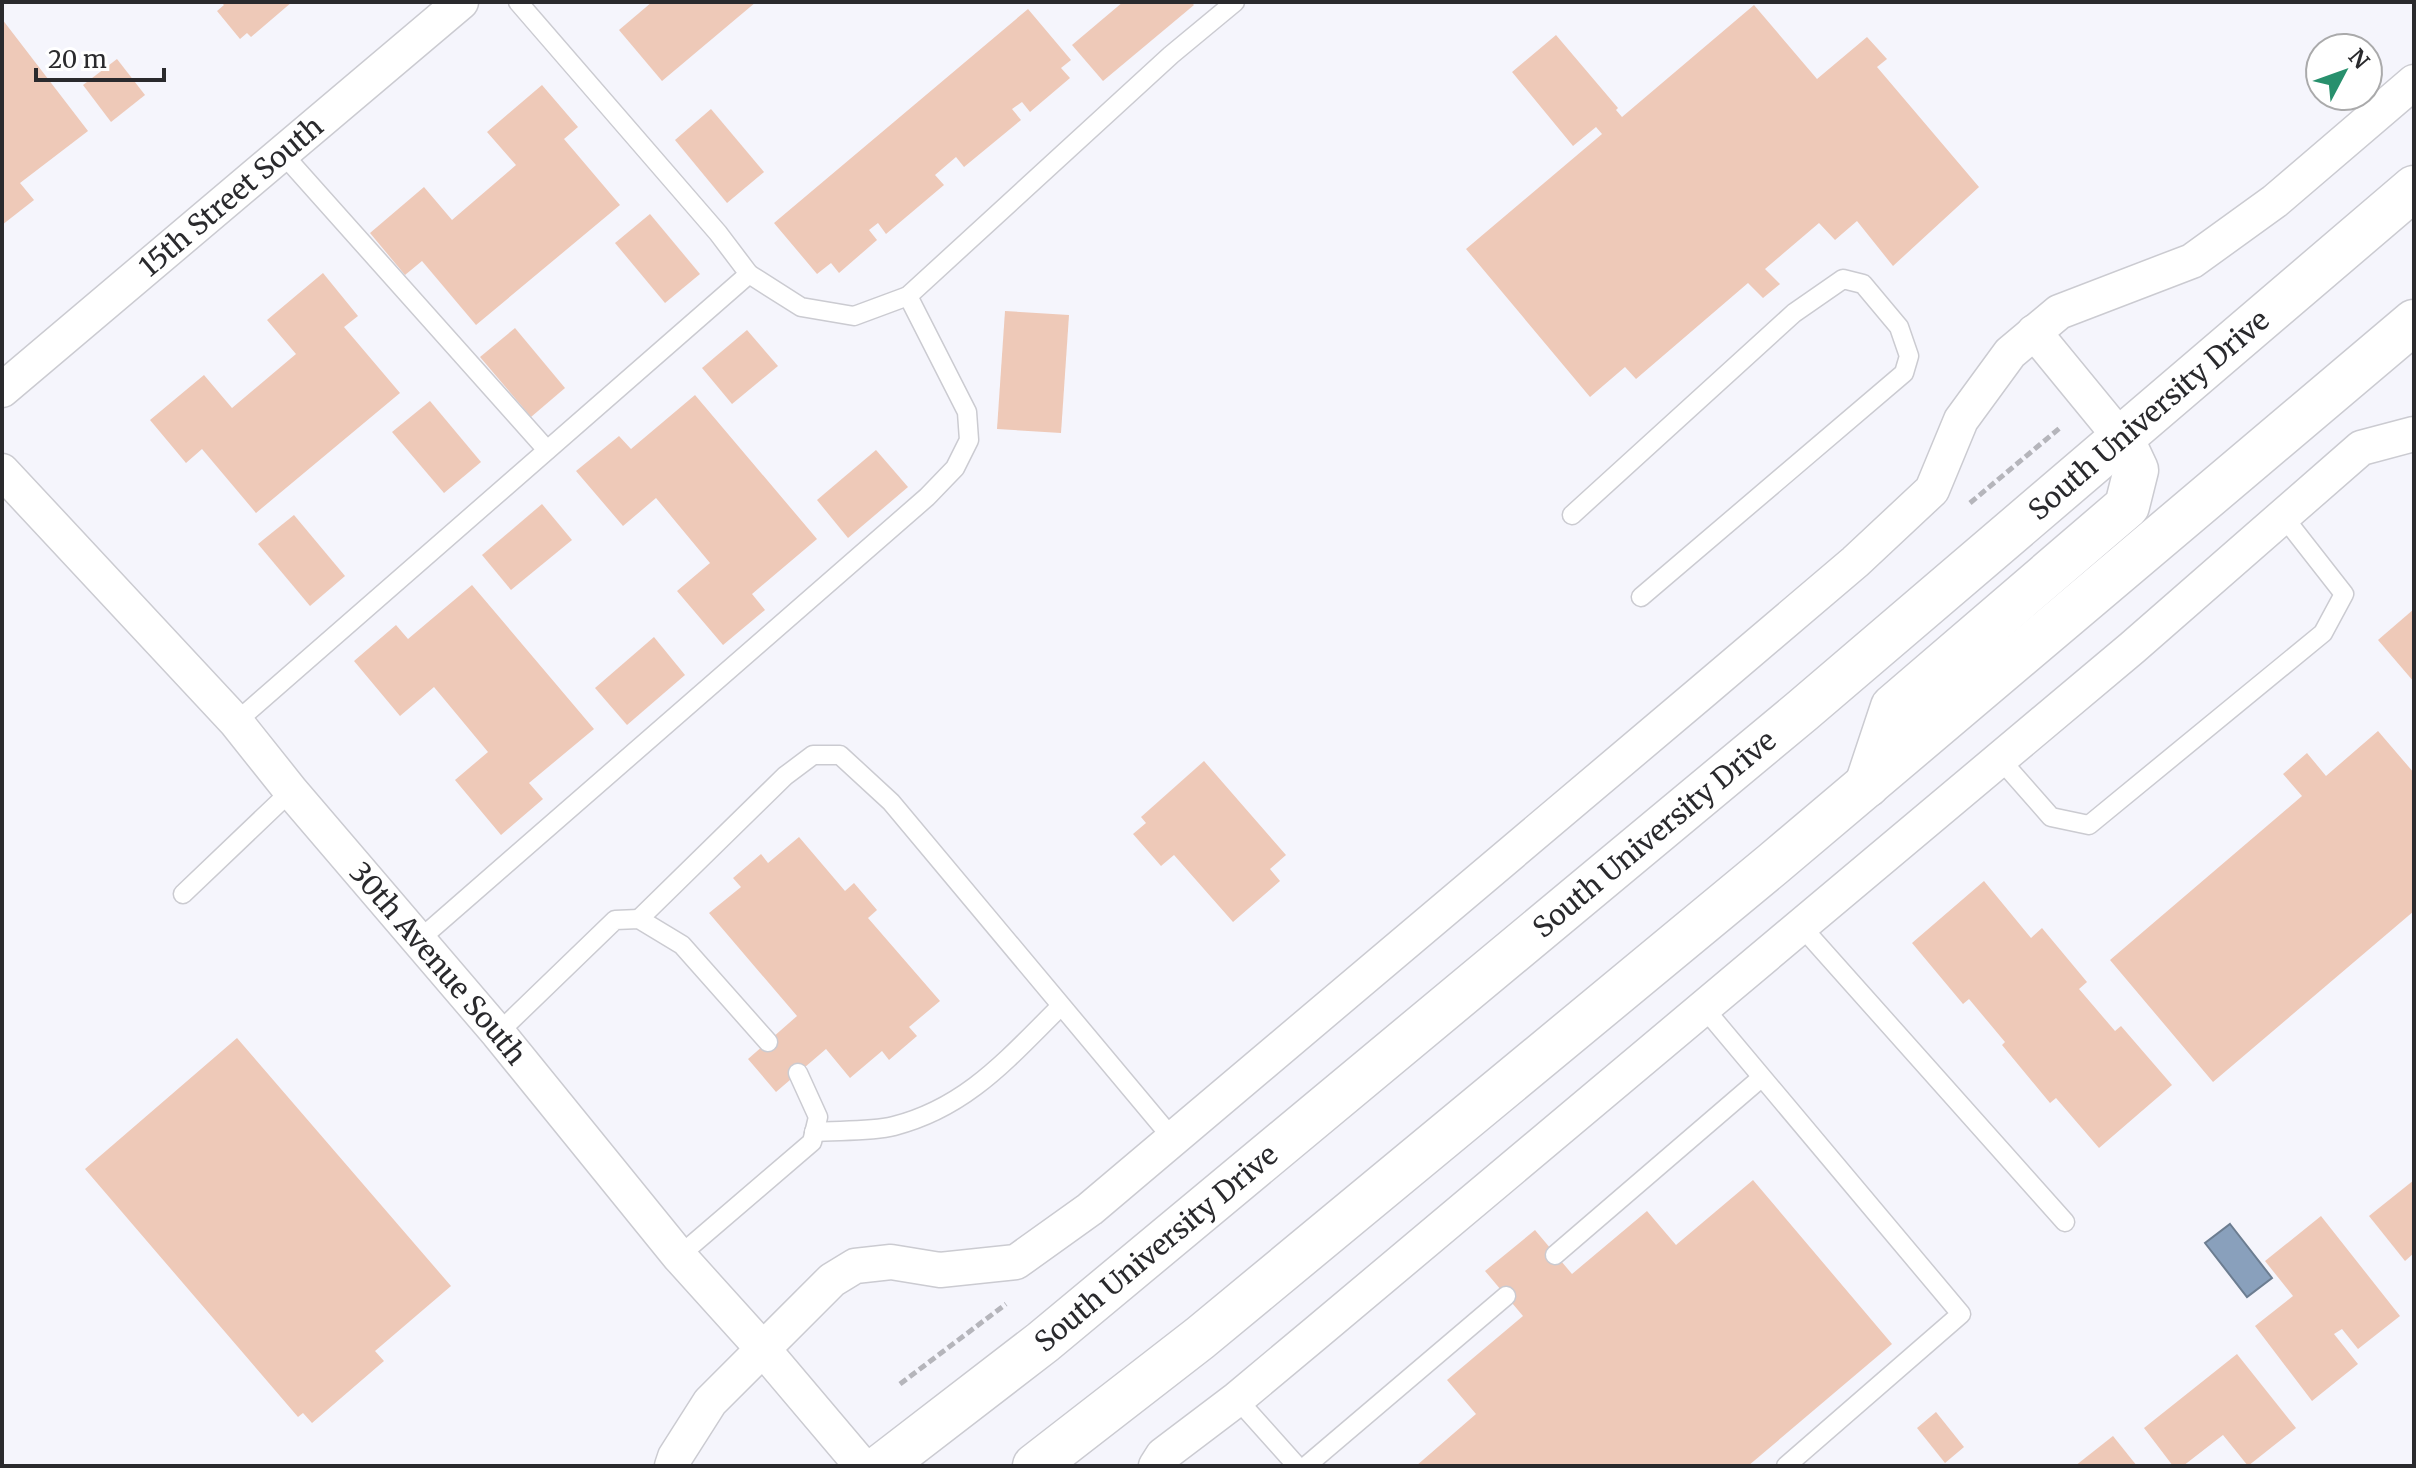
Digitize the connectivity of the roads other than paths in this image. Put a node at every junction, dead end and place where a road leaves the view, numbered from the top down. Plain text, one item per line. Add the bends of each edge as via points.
1 (461, 2) edge
2 (518, 2) edge
3 (1235, 2) edge
4 (2414, 82) edge
5 (282, 153) junction
6 (2414, 188) edge
7 (749, 274) junction
8 (908, 296) junction
9 (2414, 322) edge
10 (2034, 332) junction
11 (2, 390) edge
12 (2414, 434) edge
13 (2121, 438) junction
14 (547, 450) junction
15 (2, 471) edge
16 (1572, 515) dead end
17 (2283, 516) junction
18 (1641, 597) dead end
19 (236, 722) junction
20 (2000, 759) junction
21 (1867, 785) junction
22 (291, 791) junction
23 (183, 894) dead end
24 (639, 919) junction
25 (1801, 926) junction
26 (420, 939) junction
27 (1061, 1006) junction
28 (1704, 1008) junction
29 (498, 1033) junction
30 (768, 1042) dead end
31 (798, 1073) dead end
32 (1761, 1078) junction
33 (814, 1132) junction
34 (1173, 1139) junction
35 (2065, 1222) dead end
36 (1555, 1255) dead end
37 (679, 1256) junction
38 (1506, 1296) dead end
39 (763, 1349) junction
40 (1237, 1399) junction
41 (672, 1466) edge
42 (862, 1466) edge
43 (882, 1466) edge
44 (1035, 1466) edge
45 (1156, 1466) edge
46 (1297, 1466) edge
47 (1306, 1466) edge
48 (1786, 1466) edge

1 - 5 street, 15th Street South
2 - 7 lane
3 - 8 lane
4 - 10 street via 2275,201 2192,261 2059,312
5 - 11 street, 15th Street South
5 - 14 lane
6 - 13 main road, South University Drive
7 - 8 lane via 801,307 854,316
7 - 14 lane
8 - 26 lane via 967,412 969,440 955,468
9 - 21 main road
10 - 13 street
10 - 34 street via 2010,353 1961,420 1932,490 1855,562
12 - 17 street via 2361,448
13 - 21 main road via 2136,470 2127,506 1893,707
13 - 43 main road, South University Drive via 1802,711 1043,1342
14 - 19 lane
15 - 19 street, 30th Avenue South
16 - 18 lane via 1794,313 1843,279 1863,284 1899,327 1909,356 1904,373
17 - 20 street
17 - 20 lane via 2344,594 2323,633 2089,825 2051,817
19 - 22 street, 30th Avenue South
20 - 25 street
21 - 44 main road via 1200,1338
22 - 23 lane
22 - 26 street, 30th Avenue South
24 - 27 lane via 785,776 813,755 840,755 891,802
24 - 29 lane via 615,920
24 - 30 lane via 682,945
25 - 28 street
25 - 35 lane
26 - 29 street, 30th Avenue South
27 - 33 lane via 985,1081 931,1114 891,1127
27 - 34 lane
28 - 32 lane
28 - 40 street
29 - 37 street, 30th Avenue South
31 - 33 lane via 818,1117
32 - 36 lane
32 - 48 lane via 1961,1314
33 - 37 lane via 812,1142
34 - 39 street via 1016,1262 940,1270 891,1262 855,1266 832,1280
37 - 39 street, 30th Avenue South
38 - 47 lane
39 - 41 street via 710,1402
39 - 42 street, 30th Avenue South
40 - 45 street via 1163,1455
40 - 46 lane

